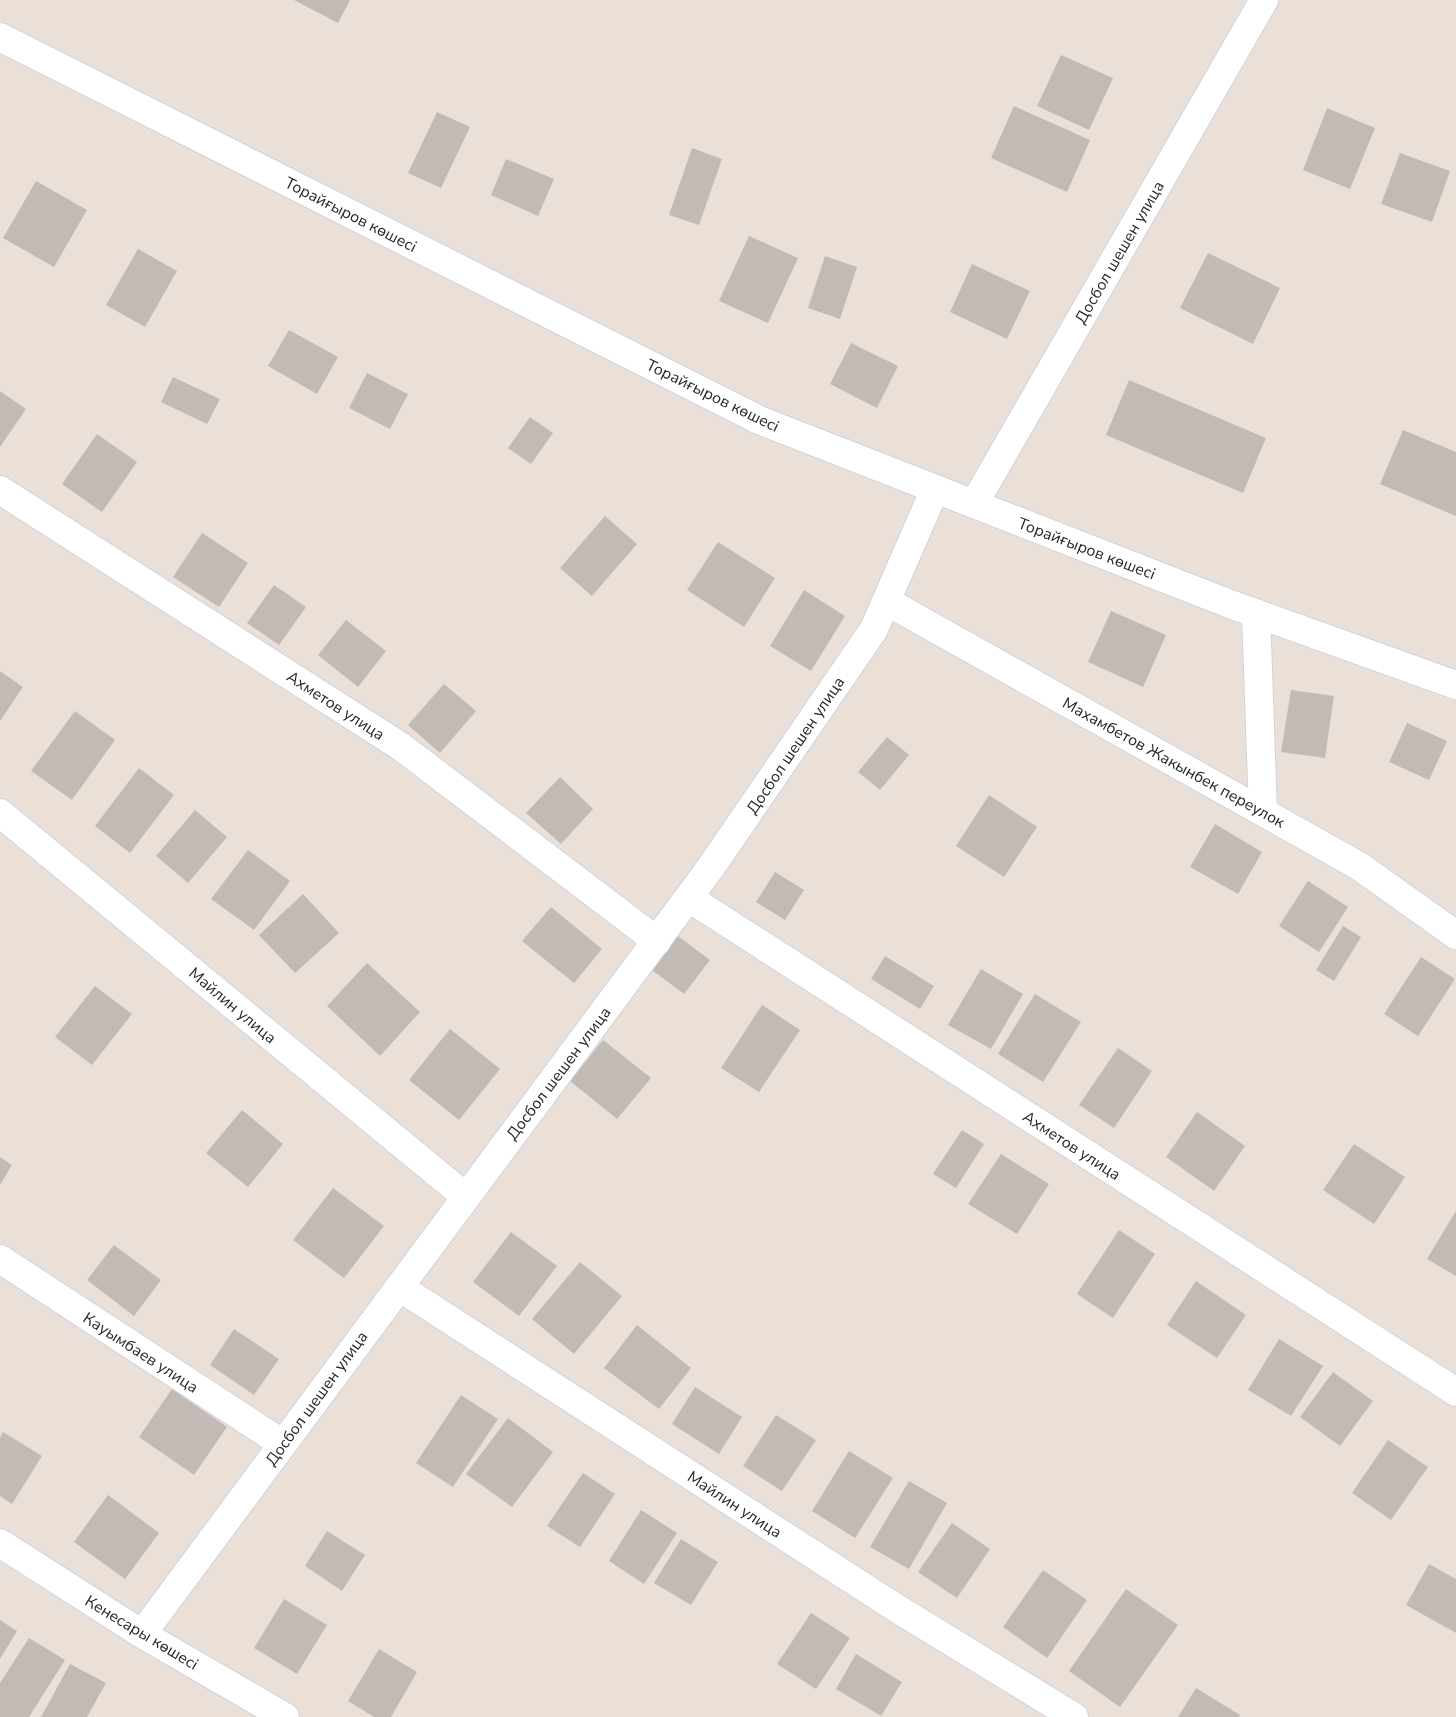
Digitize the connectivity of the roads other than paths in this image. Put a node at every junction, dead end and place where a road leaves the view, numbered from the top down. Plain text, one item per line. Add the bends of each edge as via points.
1 (1264, 0) edge
2 (0, 36) edge
3 (935, 489) junction
4 (0, 490) edge
5 (974, 504) junction
6 (886, 601) junction
7 (1256, 613) junction
8 (1456, 684) edge
9 (1263, 812) junction
10 (0, 813) edge
11 (689, 898) junction
12 (1456, 935) edge
13 (657, 940) junction
14 (466, 1197) junction
15 (0, 1260) edge
16 (399, 1287) junction
17 (1456, 1392) edge
18 (283, 1444) junction
19 (0, 1543) edge
20 (142, 1634) junction
21 (285, 1717) edge
22 (1074, 1717) edge

1 - 5 street, Досбол шешен улица
2 - 3 street, Торайғыров көшесі via 760,420
3 - 5 street, Торайғыров көшесі
3 - 6 street, Досбол шешен улица
4 - 13 street, Ахметов улица via 400,746
5 - 7 street, Торайғыров көшесі
6 - 9 street, Махамбетов Жакынбек переулок
6 - 11 street, Досбол шешен улица via 874,628
7 - 8 street, Торайғыров көшесі
7 - 9 street
9 - 12 street, Махамбетов Жакынбек переулок via 1359,866
10 - 14 street, Майлин улица
11 - 13 street, Досбол шешен улица
11 - 17 street, Ахметов улица
13 - 14 street, Досбол шешен улица
14 - 16 street, Досбол шешен улица
15 - 18 street, Кауымбаев улица
16 - 18 street, Досбол шешен улица
16 - 22 street, Майлин улица via 893,1606
18 - 20 street, Досбол шешен улица
19 - 20 street, Кенесары көшесі
20 - 21 street, Кенесары көшесі

